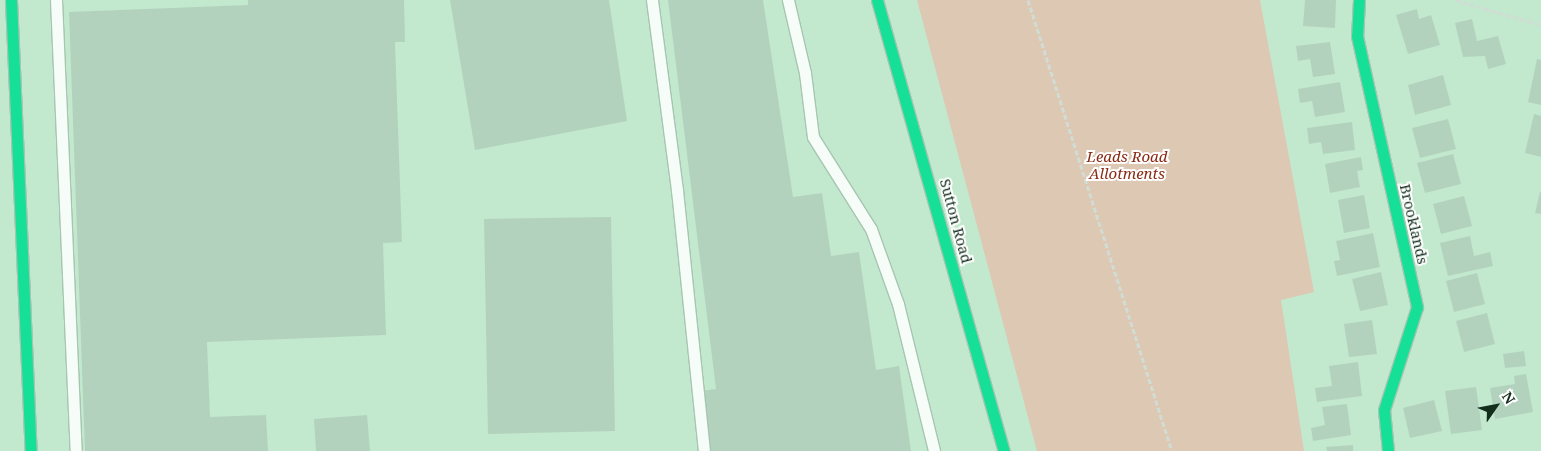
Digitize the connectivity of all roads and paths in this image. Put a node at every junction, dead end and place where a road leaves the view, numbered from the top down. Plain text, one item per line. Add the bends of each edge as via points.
1 (11, 0) edge
2 (56, 0) edge
3 (652, 0) edge
4 (788, 0) edge
5 (877, 0) edge
6 (1028, 0) edge
7 (1359, 0) edge
8 (1455, 0) edge
9 (1541, 25) edge
10 (31, 451) edge
11 (76, 451) edge
12 (704, 451) edge
13 (934, 451) edge
14 (1004, 451) edge
15 (1172, 451) edge
16 (1388, 451) edge

1 - 10 street
2 - 11 lane
3 - 12 lane via 677,190
4 - 13 lane via 805,73 813,137 871,229 898,304
5 - 14 street, Sutton Road
6 - 15 path
7 - 16 street, Brooklands via 1357,36 1417,307 1384,410
8 - 9 path

